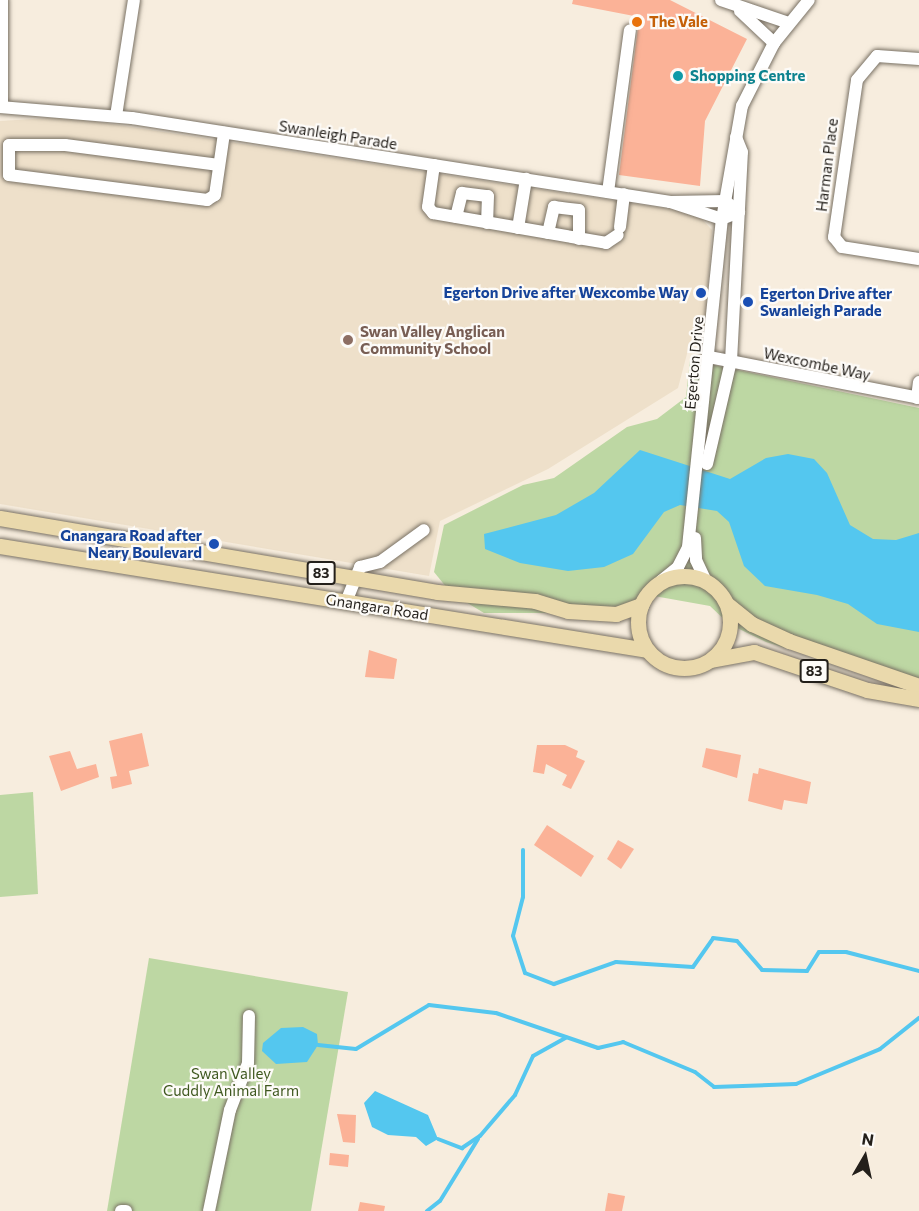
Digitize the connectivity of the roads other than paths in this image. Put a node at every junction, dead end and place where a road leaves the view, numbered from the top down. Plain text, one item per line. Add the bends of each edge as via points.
1 (2, 0) edge
2 (134, 0) edge
3 (721, 0) edge
4 (809, 0) edge
5 (737, 8) junction
6 (789, 23) junction
7 (630, 30) dead end
8 (774, 43) junction
9 (919, 59) edge
10 (1, 107) edge
11 (116, 116) junction
12 (224, 133) junction
13 (736, 137) junction
14 (219, 165) junction
15 (434, 165) junction
16 (526, 179) junction
17 (608, 192) junction
18 (624, 194) junction
19 (725, 201) junction
20 (670, 202) junction
21 (739, 212) junction
22 (456, 217) junction
23 (722, 219) junction
24 (487, 223) junction
25 (518, 228) junction
26 (548, 234) junction
27 (579, 239) junction
28 (919, 260) edge
29 (709, 357) junction
30 (731, 362) junction
31 (919, 382) edge
32 (918, 398) edge
33 (703, 467) junction
34 (695, 517) junction
35 (0, 518) edge
36 (424, 530) dead end
37 (0, 546) edge
38 (352, 578) junction
39 (661, 581) junction
40 (706, 581) junction
41 (346, 602) junction
42 (727, 604) junction
43 (640, 605) junction
44 (647, 650) junction
45 (709, 660) junction
46 (919, 686) edge
47 (919, 699) edge
48 (249, 1016) dead end
49 (121, 1211) edge
50 (126, 1211) edge
51 (210, 1211) edge

1 - 10 street
2 - 11 street
3 - 5 street
4 - 6 street, Egerton Drive
5 - 6 street
5 - 8 street
6 - 8 street, Egerton Drive
7 - 17 street
8 - 13 street, Egerton Drive via 742,106
9 - 28 street, Harman Place via 878,56 857,80 834,237 842,247
10 - 11 street, Swanleigh Parade
11 - 12 street, Swanleigh Parade
12 - 14 street
12 - 15 street, Swanleigh Parade
13 - 19 street, Egerton Drive
13 - 21 street, Egerton Drive via 742,152
14 - 14 street via 126,152 9,145 9,175 207,200 214,195
15 - 16 street, Swanleigh Parade
15 - 22 street via 428,209
16 - 17 street, Swanleigh Parade
16 - 25 street
17 - 18 street, Swanleigh Parade
18 - 20 street, Swanleigh Parade
18 - 27 street via 619,231 606,243
19 - 20 street, Swanleigh Parade
19 - 21 street
19 - 23 street, Egerton Drive
20 - 23 street, Swanleigh Parade
21 - 23 street
21 - 30 street, Egerton Drive
22 - 24 street
22 - 24 street via 462,193 488,196
23 - 29 street, Egerton Drive
24 - 25 street
25 - 26 street
26 - 27 street
26 - 27 street via 554,207 579,210
29 - 30 street, Wexcombe Way
29 - 33 street, Egerton Drive
30 - 32 street, Wexcombe Way
30 - 33 street, Egerton Drive
31 - 32 street
33 - 34 street, Egerton Drive
34 - 39 street, Egerton Drive via 683,561
34 - 40 street, Egerton Drive via 694,549
35 - 38 main road, Gnangara Road / 83
36 - 38 street via 380,562 360,567
37 - 41 main road, Gnangara Road / 83
38 - 41 street
38 - 43 main road, Gnangara Road / 83 via 534,601 586,613 616,614
39 - 40 main road via 676,576
39 - 43 main road
40 - 42 main road, 83
41 - 44 main road, Gnangara Road / 83
42 - 45 main road via 728,635
42 - 46 main road, 83 via 752,624 789,641
43 - 44 main road via 639,628
44 - 45 main road, 83 via 683,668
45 - 47 main road, 83 via 754,652 867,690
48 - 51 street via 248,1062 230,1110
49 - 50 street

